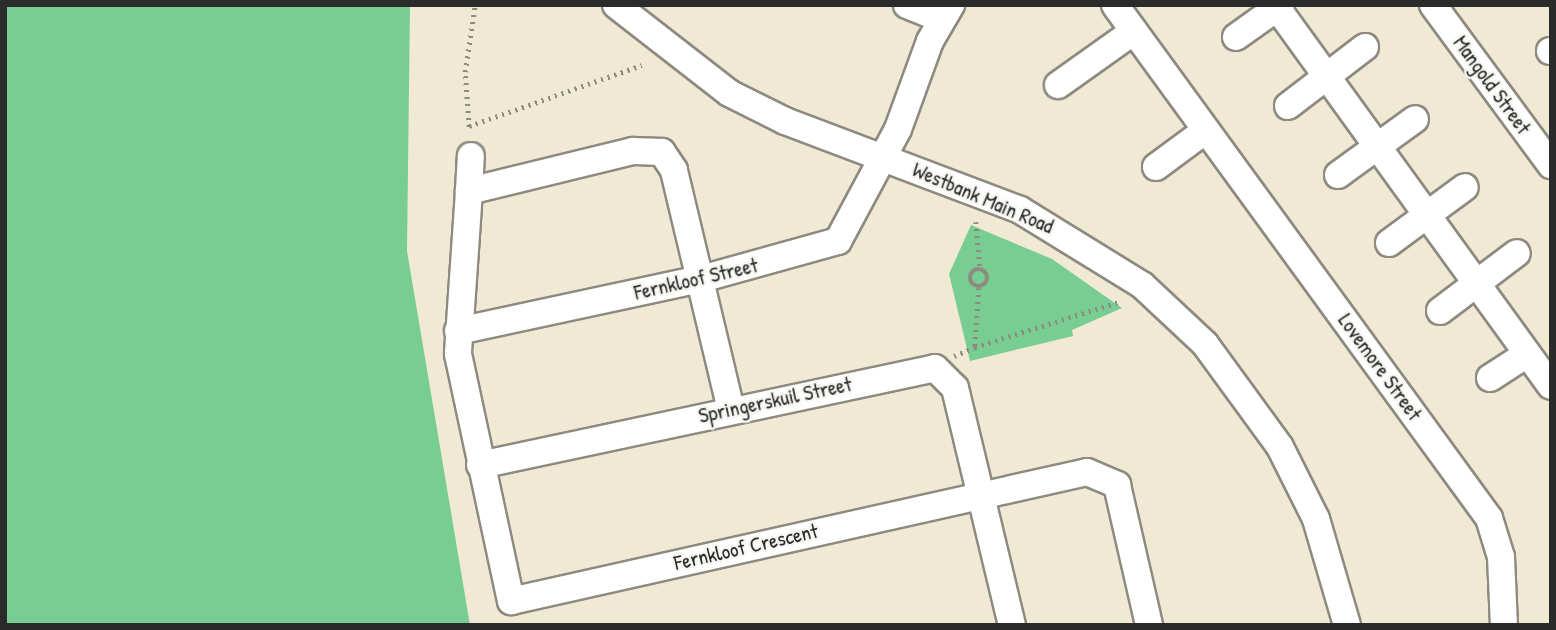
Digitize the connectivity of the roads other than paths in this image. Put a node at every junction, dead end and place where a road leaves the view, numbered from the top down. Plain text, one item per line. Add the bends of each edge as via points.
1 (616, 5) edge
2 (907, 5) edge
3 (1115, 5) edge
4 (1433, 5) edge
5 (1278, 6) edge
6 (945, 12) edge
7 (1134, 31) junction
8 (1237, 37) dead end
9 (1365, 47) dead end
10 (1326, 77) junction
11 (1058, 85) dead end
12 (1288, 106) dead end
13 (1415, 119) dead end
14 (1206, 130) junction
15 (1377, 147) junction
16 (471, 156) road end
17 (883, 157) junction
18 (1551, 165) edge
19 (1156, 167) dead end
20 (1338, 175) dead end
21 (1465, 187) dead end
22 (469, 191) junction
23 (1427, 215) junction
24 (1389, 243) dead end
25 (1517, 253) dead end
26 (701, 279) junction
27 (1481, 285) junction
28 (1440, 311) dead end
29 (458, 331) junction
30 (1527, 354) junction
31 (1490, 378) dead end
32 (1550, 383) edge
33 (731, 410) junction
34 (480, 466) junction
35 (981, 494) junction
36 (514, 613) edge
37 (1012, 625) edge
38 (1149, 625) edge
39 (1347, 625) edge
40 (1504, 625) edge

1 - 17 street, Westbank Main Road via 729,93
2 - 6 street
3 - 7 street, Lovemore Street
4 - 18 street, Mangold Street
5 - 8 street
5 - 10 street
6 - 17 street, Fernkloof Street
7 - 11 street
7 - 14 street, Lovemore Street
9 - 10 street
10 - 12 street
10 - 15 street
13 - 15 street
14 - 19 street
14 - 40 street, Lovemore Street via 1489,517 1501,557
15 - 20 street
15 - 23 street
16 - 22 street, Fernkloof Crescent
17 - 26 street, Fernkloof Street via 838,241
17 - 39 street, Westbank Main Road via 1020,210 1083,243 1197,337 1258,412 1299,482 1330,557
21 - 23 street
22 - 26 street via 634,151 662,152 674,170
22 - 29 street, Fernkloof Crescent
23 - 24 street
23 - 27 street
25 - 27 street
26 - 29 street, Fernkloof Street
26 - 33 street
27 - 28 street
27 - 30 street
29 - 34 street, Fernkloof Crescent
30 - 31 street
30 - 32 street
33 - 34 street, Springerskuil Street
33 - 35 street, Springerskuil Street via 935,368 955,388
34 - 36 street, Fernkloof Crescent
35 - 36 street, Fernkloof Crescent
35 - 37 street
35 - 38 street, Fernkloof Crescent via 1087,472 1111,477 1121,494

